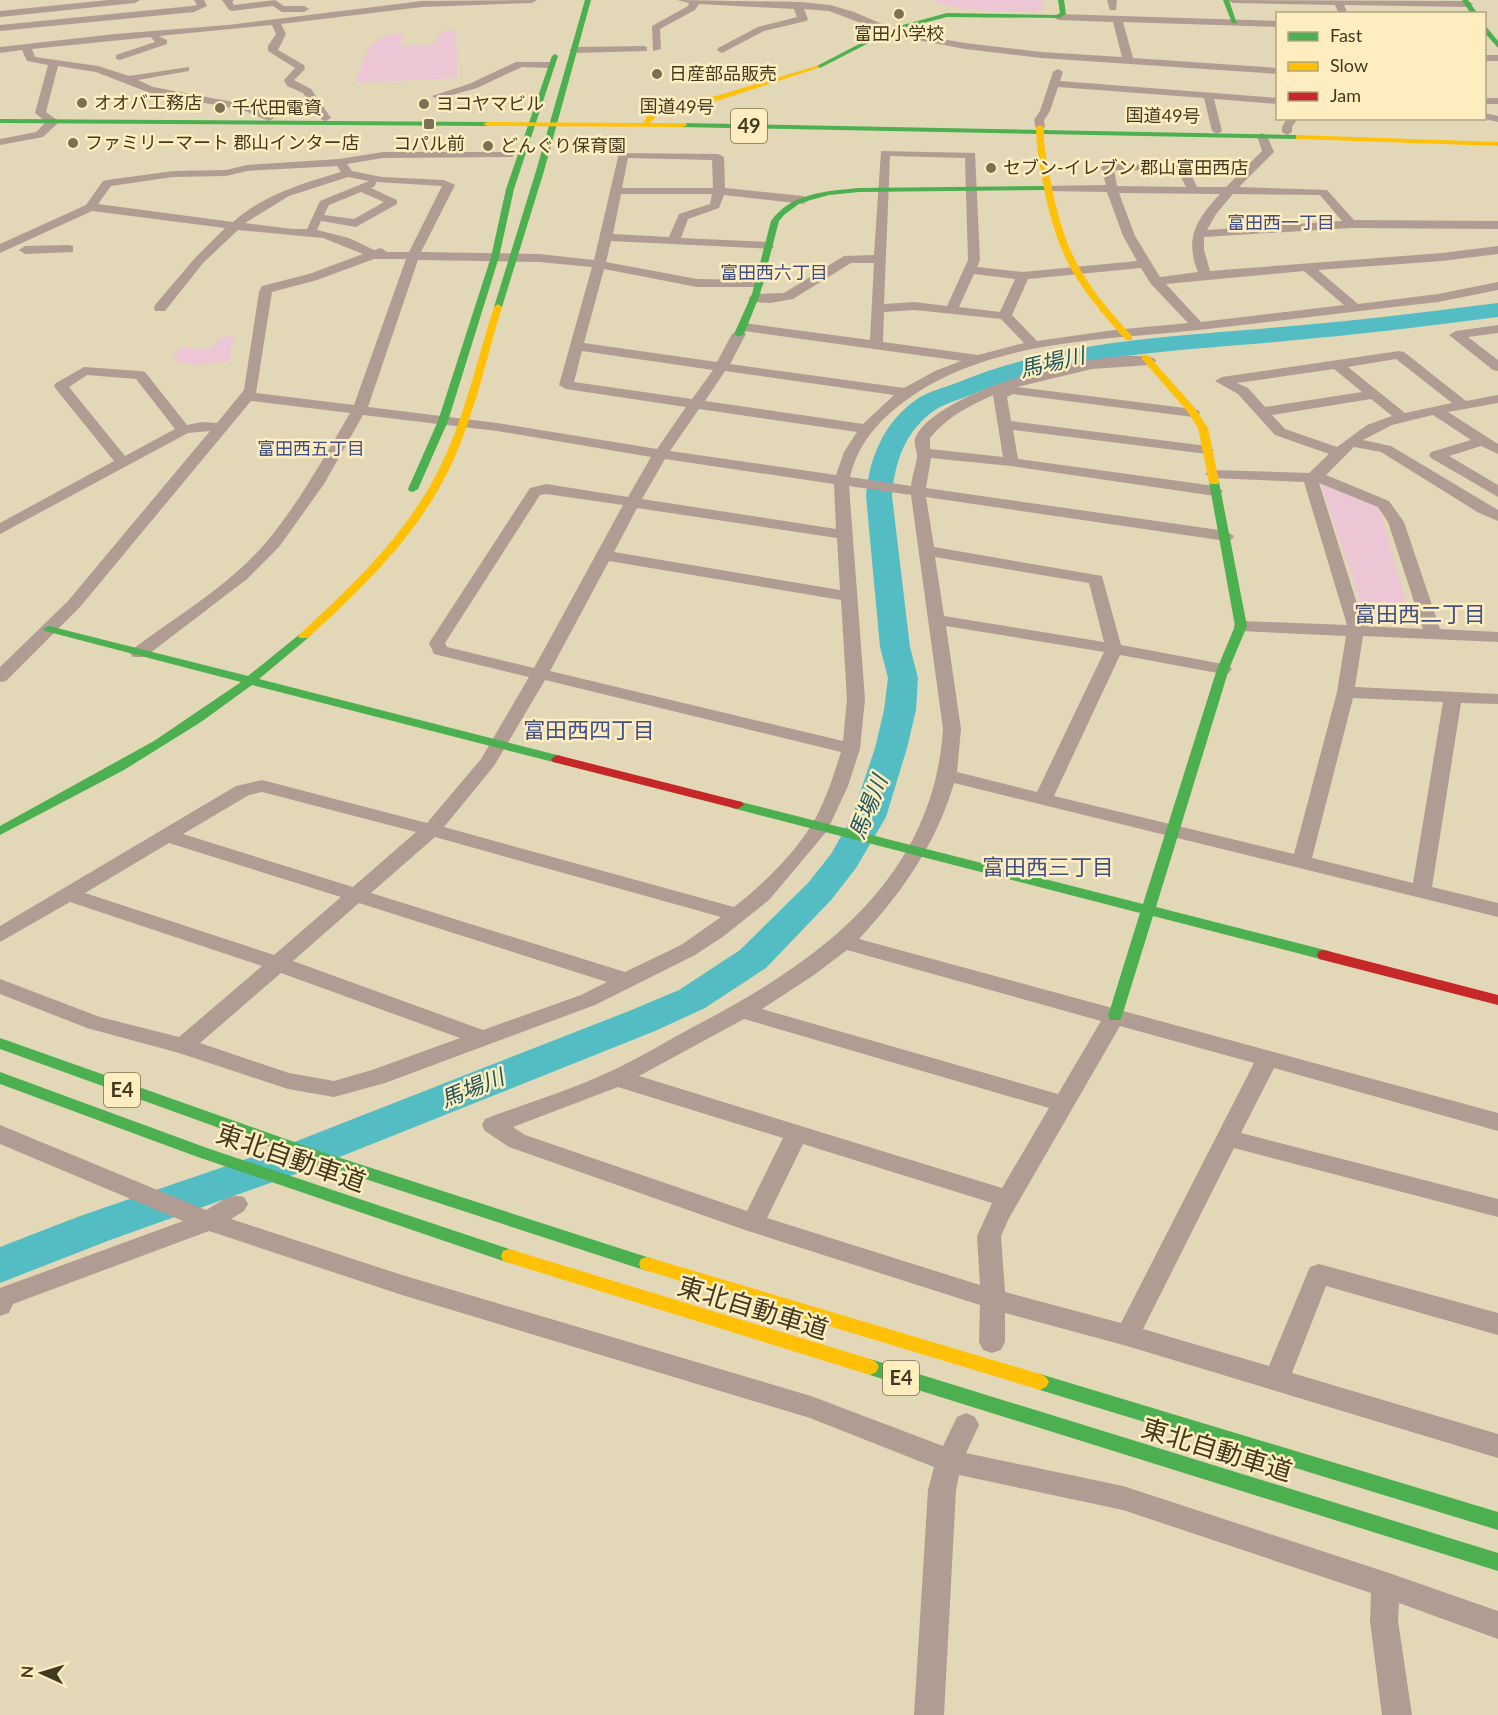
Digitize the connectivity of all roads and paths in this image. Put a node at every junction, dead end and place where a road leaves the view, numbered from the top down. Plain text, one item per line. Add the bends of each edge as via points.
1 (135, 0) edge
2 (199, 0) edge
3 (229, 0) edge
4 (409, 0) edge
5 (532, 0) edge
6 (575, 0) edge
7 (588, 0) edge
8 (682, 0) edge
9 (846, 0) edge
10 (1061, 0) edge
11 (1226, 0) edge
12 (1233, 0) edge
13 (467, 1) edge
14 (695, 1) edge
15 (1338, 2) junction
16 (1398, 3) junction
17 (434, 4) junction
18 (1278, 5) edge
19 (801, 6) junction
20 (1469, 6) edge
21 (830, 8) junction
22 (1343, 12) edge
23 (1403, 12) edge
24 (0, 14) edge
25 (322, 15) junction
26 (1059, 17) junction
27 (274, 21) junction
28 (1118, 21) junction
29 (1276, 24) edge
30 (0, 28) edge
31 (1489, 28) edge
32 (1237, 29) junction
33 (890, 30) junction
34 (1122, 32) junction
35 (1134, 33) dead end
36 (147, 34) junction
37 (1498, 46) edge
38 (26, 48) junction
39 (644, 49) dead end
40 (656, 49) dead end
41 (0, 50) edge
42 (574, 50) junction
43 (722, 50) dead end
44 (120, 57) dead end
45 (1063, 57) junction
46 (1128, 60) junction
47 (54, 62) junction
48 (551, 65) junction
49 (185, 69) dead end
50 (1276, 71) edge
51 (128, 79) junction
52 (1054, 84) junction
53 (1208, 94) junction
54 (437, 96) dead end
55 (1276, 100) edge
56 (0, 116) edge
57 (268, 118) junction
58 (326, 118) junction
59 (48, 119) junction
60 (1292, 120) edge
61 (0, 121) edge
62 (535, 121) junction
63 (556, 121) junction
64 (646, 122) junction
65 (1040, 129) junction
66 (1217, 131) junction
67 (1287, 132) junction
68 (1262, 136) junction
69 (1498, 138) edge
70 (0, 142) edge
71 (1498, 144) edge
72 (508, 155) dead end
73 (343, 168) junction
74 (382, 180) junction
75 (361, 188) junction
76 (1047, 188) junction
77 (972, 189) junction
78 (1112, 189) junction
79 (883, 190) junction
80 (1193, 190) junction
81 (615, 191) junction
82 (718, 191) junction
83 (1232, 191) junction
84 (802, 200) junction
85 (90, 207) junction
86 (317, 217) junction
87 (1351, 224) junction
88 (234, 225) junction
89 (1498, 225) edge
90 (311, 231) junction
91 (34, 234) junction
92 (1199, 234) junction
93 (414, 237) dead end
94 (606, 237) junction
95 (674, 241) junction
96 (709, 243) junction
97 (768, 246) junction
98 (0, 249) edge
99 (69, 249) dead end
100 (1498, 250) edge
101 (1478, 252) junction
102 (373, 255) junction
103 (413, 256) junction
104 (495, 257) junction
105 (515, 257) junction
106 (703, 259) dead end
107 (879, 259) junction
108 (598, 264) junction
109 (1143, 264) junction
110 (1498, 265) edge
111 (1308, 268) junction
112 (969, 270) junction
113 (1074, 270) junction
114 (1205, 275) junction
115 (1023, 276) junction
116 (1155, 281) junction
117 (758, 284) junction
118 (1498, 286) edge
119 (754, 298) junction
120 (160, 308) dead end
121 (877, 308) junction
122 (1354, 308) junction
123 (951, 310) junction
124 (1005, 316) junction
125 (1198, 326) junction
126 (1498, 329) edge
127 (741, 331) junction
128 (1126, 336) junction
129 (876, 344) junction
130 (1034, 345) junction
131 (575, 346) junction
132 (979, 359) junction
133 (1147, 359) junction
134 (1338, 365) junction
135 (722, 366) junction
136 (1498, 367) edge
137 (907, 393) junction
138 (1373, 393) junction
139 (247, 396) junction
140 (1496, 401) edge
141 (695, 405) junction
142 (1464, 405) junction
143 (360, 408) junction
144 (1436, 411) junction
145 (1262, 412) junction
146 (1193, 413) junction
147 (1404, 418) junction
148 (443, 421) junction
149 (464, 422) junction
150 (1006, 425) junction
151 (220, 427) junction
152 (866, 429) junction
153 (183, 430) junction
154 (1482, 441) junction
155 (1353, 442) junction
156 (1206, 450) junction
157 (1498, 450) edge
158 (924, 453) junction
159 (1341, 453) junction
160 (660, 454) junction
161 (1011, 462) junction
162 (123, 463) junction
163 (1212, 474) junction
164 (1313, 477) junction
165 (848, 481) junction
166 (912, 490) junction
167 (1215, 491) junction
168 (1498, 492) edge
169 (408, 498) dead end
170 (633, 501) junction
171 (1498, 516) edge
172 (0, 529) edge
173 (846, 535) junction
174 (1226, 536) junction
175 (925, 550) junction
176 (604, 555) junction
177 (849, 596) junction
178 (937, 620) junction
179 (1241, 626) junction
180 (49, 629) junction
181 (1355, 632) junction
182 (1433, 635) junction
183 (1498, 637) edge
184 (1114, 649) junction
185 (139, 653) junction
186 (251, 662) dead end
187 (1223, 669) junction
188 (538, 674) junction
189 (234, 676) junction
190 (0, 677) edge
191 (252, 681) junction
192 (216, 688) dead end
193 (1346, 692) junction
194 (1454, 697) junction
195 (1498, 699) edge
196 (182, 712) dead end
197 (155, 729) dead end
198 (499, 745) junction
199 (851, 749) junction
200 (87, 769) dead end
201 (948, 776) junction
202 (1043, 800) junction
203 (19, 805) dead end
204 (821, 828) junction
205 (431, 830) junction
206 (0, 831) edge
207 (1172, 831) junction
208 (168, 836) junction
209 (911, 850) junction
210 (1301, 863) junction
211 (1421, 891) junction
212 (357, 894) junction
213 (69, 895) junction
214 (1149, 909) junction
215 (1498, 910) edge
216 (738, 915) junction
217 (0, 935) edge
218 (843, 942) junction
219 (276, 963) junction
220 (629, 981) junction
221 (0, 986) edge
222 (1498, 1000) edge
223 (743, 1011) junction
224 (1115, 1016) junction
225 (483, 1038) junction
226 (0, 1043) edge
227 (183, 1046) junction
228 (1267, 1060) junction
229 (0, 1078) edge
230 (616, 1078) junction
231 (1065, 1104) junction
232 (1498, 1122) edge
233 (0, 1134) edge
234 (796, 1134) junction
235 (1228, 1138) junction
236 (1008, 1199) junction
237 (236, 1204) dead end
238 (1498, 1208) edge
239 (208, 1221) junction
240 (753, 1223) junction
241 (993, 1299) junction
242 (0, 1306) edge
243 (1498, 1324) edge
244 (1127, 1335) junction
245 (992, 1342) dead end
246 (1276, 1381) junction
247 (966, 1425) dead end
248 (1498, 1446) edge
249 (949, 1461) junction
250 (1498, 1521) edge
251 (1498, 1563) edge
252 (1386, 1585) junction
253 (1498, 1625) edge
254 (929, 1715) edge
255 (1397, 1715) edge

1 - 24 street
2 - 30 street via 202,6 194,9
3 - 25 street via 226,1 232,8 275,3 282,9 316,9
4 - 17 street
5 - 13 street
6 - 48 main road
7 - 42 main road
8 - 14 street
9 - 21 street
10 - 26 main road via 1063,14
11 - 32 main road
12 - 18 street
13 - 17 street
14 - 19 street
14 - 40 street via 692,8 655,28
15 - 16 street
15 - 18 street
15 - 22 street
16 - 20 street
16 - 23 street
17 - 25 street
19 - 21 street
19 - 43 street via 798,11 802,19 761,29
21 - 33 street
25 - 27 street
26 - 28 street
26 - 33 main road via 947,15
27 - 36 street
27 - 58 street via 281,34 273,51 299,65 300,69 289,80 291,84 307,91
28 - 32 street
28 - 34 street
29 - 32 street
31 - 37 main road
33 - 45 street via 966,46
33 - 64 main road via 820,66 717,98 663,106
34 - 35 street
34 - 46 street
36 - 38 street
36 - 44 street via 164,42
38 - 41 street
38 - 47 street via 31,59
39 - 42 street
42 - 63 main road
45 - 46 street
45 - 52 street
46 - 50 street
47 - 51 street via 98,69
47 - 59 street via 40,113
48 - 54 street via 516,65 469,88
48 - 62 main road
49 - 51 street
51 - 57 street via 150,90 245,107
52 - 53 street
52 - 65 street via 1039,120
53 - 55 street
53 - 66 street
56 - 59 main road, 国道49号 / 49
57 - 58 main road, 国道49号 / 49
57 - 59 main road, 国道49号 / 49
58 - 62 main road, 国道49号 / 49
59 - 61 main road, 国道49号 / 49
59 - 62 main road, 国道49号 / 49
59 - 70 street via 39,135
60 - 67 street
62 - 63 main road, 国道49号 / 49
62 - 104 main road via 510,189
63 - 64 main road, 国道49号 / 49
63 - 105 main road
64 - 65 main road, 国道49号 / 49
65 - 66 main road, 国道49号 / 49
65 - 68 main road, 国道49号 / 49
65 - 76 main road
66 - 67 main road, 国道49号 / 49
67 - 69 main road, 国道49号 / 49
68 - 71 main road, 国道49号 / 49
68 - 83 street via 1268,152
72 - 73 street via 383,155
73 - 74 street
73 - 85 street via 247,168 107,183
73 - 88 street via 278,196
74 - 75 street
74 - 103 street via 449,185
75 - 86 street via 324,203
75 - 86 street via 393,202 356,223
76 - 77 main road
76 - 78 street
76 - 113 main road via 1056,232
77 - 79 main road
77 - 79 street via 971,155 885,153
77 - 112 street via 974,260
78 - 80 street
78 - 80 street via 1107,167 1182,168
78 - 109 street via 1128,238
79 - 84 main road via 832,192
79 - 107 street
80 - 83 street
81 - 82 street
81 - 82 street via 623,154 718,157
81 - 94 street
82 - 84 street
82 - 95 street via 715,206 683,217
83 - 87 street via 1323,192
83 - 92 street
84 - 97 main road via 782,211 775,220
85 - 88 street
85 - 91 street
86 - 90 street
87 - 89 street
87 - 92 street
88 - 90 street via 293,233
88 - 120 street via 203,255
90 - 102 street via 350,242
91 - 98 street
91 - 99 street via 23,256
92 - 114 street via 1197,246
93 - 102 street
94 - 95 street
94 - 108 street
95 - 96 street
96 - 97 street
96 - 106 street
97 - 117 main road
100 - 101 street
101 - 110 street
101 - 111 street
102 - 103 street
102 - 139 street via 264,292
103 - 104 street
103 - 143 street
104 - 105 street
104 - 148 main road
105 - 108 street
105 - 149 main road
107 - 119 street via 848,259 788,296
107 - 121 street
108 - 117 street via 698,283
108 - 131 street
109 - 113 street
109 - 116 street
111 - 114 street
111 - 122 street
112 - 115 street
112 - 123 street
113 - 115 street
113 - 128 main road
114 - 116 street
115 - 124 street
116 - 125 street
117 - 119 main road
118 - 122 street
119 - 127 main road
121 - 123 street via 915,306
121 - 129 street
122 - 125 street
123 - 124 street
124 - 130 street
125 - 128 street
126 - 136 street via 1456,335
127 - 129 street
127 - 135 street
128 - 130 street
128 - 133 street
129 - 132 street
130 - 132 street
131 - 135 street
131 - 141 street via 566,385
132 - 137 street
133 - 146 main road
133 - 158 street via 1084,366 1004,386 940,420 923,437
134 - 138 street
134 - 142 street via 1399,355
134 - 145 street via 1222,381 1243,391
135 - 137 street
135 - 141 street
137 - 152 street
138 - 145 street
138 - 147 street
139 - 143 street
139 - 151 street
140 - 142 street
141 - 152 street
141 - 160 street
142 - 144 street
143 - 148 street
143 - 185 street via 315,484 273,544 241,576
144 - 147 street
144 - 154 street
145 - 159 street via 1280,432
146 - 150 street via 1011,390 999,395
146 - 156 main road via 1203,428
147 - 155 street via 1372,429
148 - 149 street
148 - 169 main road
149 - 160 street
149 - 191 main road via 427,501 399,539 346,599
150 - 156 street
150 - 161 street
151 - 153 street
151 - 180 street
152 - 165 street via 851,453
153 - 162 street
153 - 162 street via 140,375 84,371 61,386
154 - 157 street
154 - 168 street via 1436,455
155 - 159 street
155 - 171 street via 1386,449
156 - 163 main road
158 - 161 street
158 - 166 street
159 - 164 street
160 - 165 street
160 - 170 street
161 - 167 street
162 - 172 street
163 - 164 street
163 - 167 main road
164 - 181 street
164 - 182 street via 1384,504 1396,522
165 - 166 street
165 - 173 street
166 - 174 street
166 - 175 street
167 - 174 main road
170 - 173 street
170 - 176 street
170 - 188 street via 546,489 535,491 437,643 440,650
173 - 177 street
174 - 179 main road
175 - 178 street
175 - 184 street via 1096,579
176 - 177 street
176 - 188 street
177 - 199 street via 856,699
178 - 184 street
178 - 201 street via 952,729
179 - 181 street
179 - 187 main road
180 - 185 main road
180 - 190 street
181 - 182 street
181 - 193 street
182 - 183 street
184 - 187 street
184 - 202 street
185 - 189 main road
186 - 189 main road
187 - 207 main road
188 - 198 street
188 - 199 street
189 - 191 main road
189 - 192 main road
191 - 198 main road
191 - 206 main road via 155,746 69,797
193 - 194 street
193 - 210 street
194 - 195 street
194 - 211 street
196 - 197 main road
198 - 204 main road
198 - 205 street
199 - 204 street
200 - 203 main road
201 - 202 street
201 - 209 street via 943,794
202 - 207 street
204 - 209 main road
204 - 216 street via 762,895
205 - 208 street via 255,787 243,790
205 - 212 street
205 - 216 street
207 - 210 street
207 - 214 main road
208 - 212 street
208 - 213 street
209 - 214 main road
209 - 218 street via 890,890
210 - 211 street
211 - 215 street
212 - 219 street
212 - 220 street
213 - 217 street
213 - 219 street
214 - 222 main road
214 - 224 main road
216 - 220 street via 688,950
218 - 223 street
218 - 224 street
219 - 225 street
219 - 227 street
220 - 225 street
221 - 227 street via 95,1023
223 - 230 street
223 - 231 street
224 - 228 street
224 - 231 street
225 - 227 street via 334,1089 288,1081
226 - 250 main road, 東北自動車道 / E4 via 246,1134 473,1209
228 - 232 street
228 - 235 street
229 - 251 main road, 東北自動車道 / E4 via 306,1189 685,1312
230 - 234 street
230 - 240 street via 493,1125 517,1141
231 - 236 street
233 - 239 street
234 - 236 street
234 - 240 street
235 - 238 street
235 - 244 street
236 - 241 street via 989,1236
237 - 239 street
239 - 242 street via 4,1297
239 - 249 street via 402,1285 811,1407
240 - 241 street
241 - 244 street
241 - 245 street
243 - 246 street via 1319,1274
244 - 246 street
246 - 248 street
247 - 249 street
249 - 252 street via 1123,1498
249 - 254 street via 942,1490
252 - 253 street
252 - 255 street via 1384,1622

